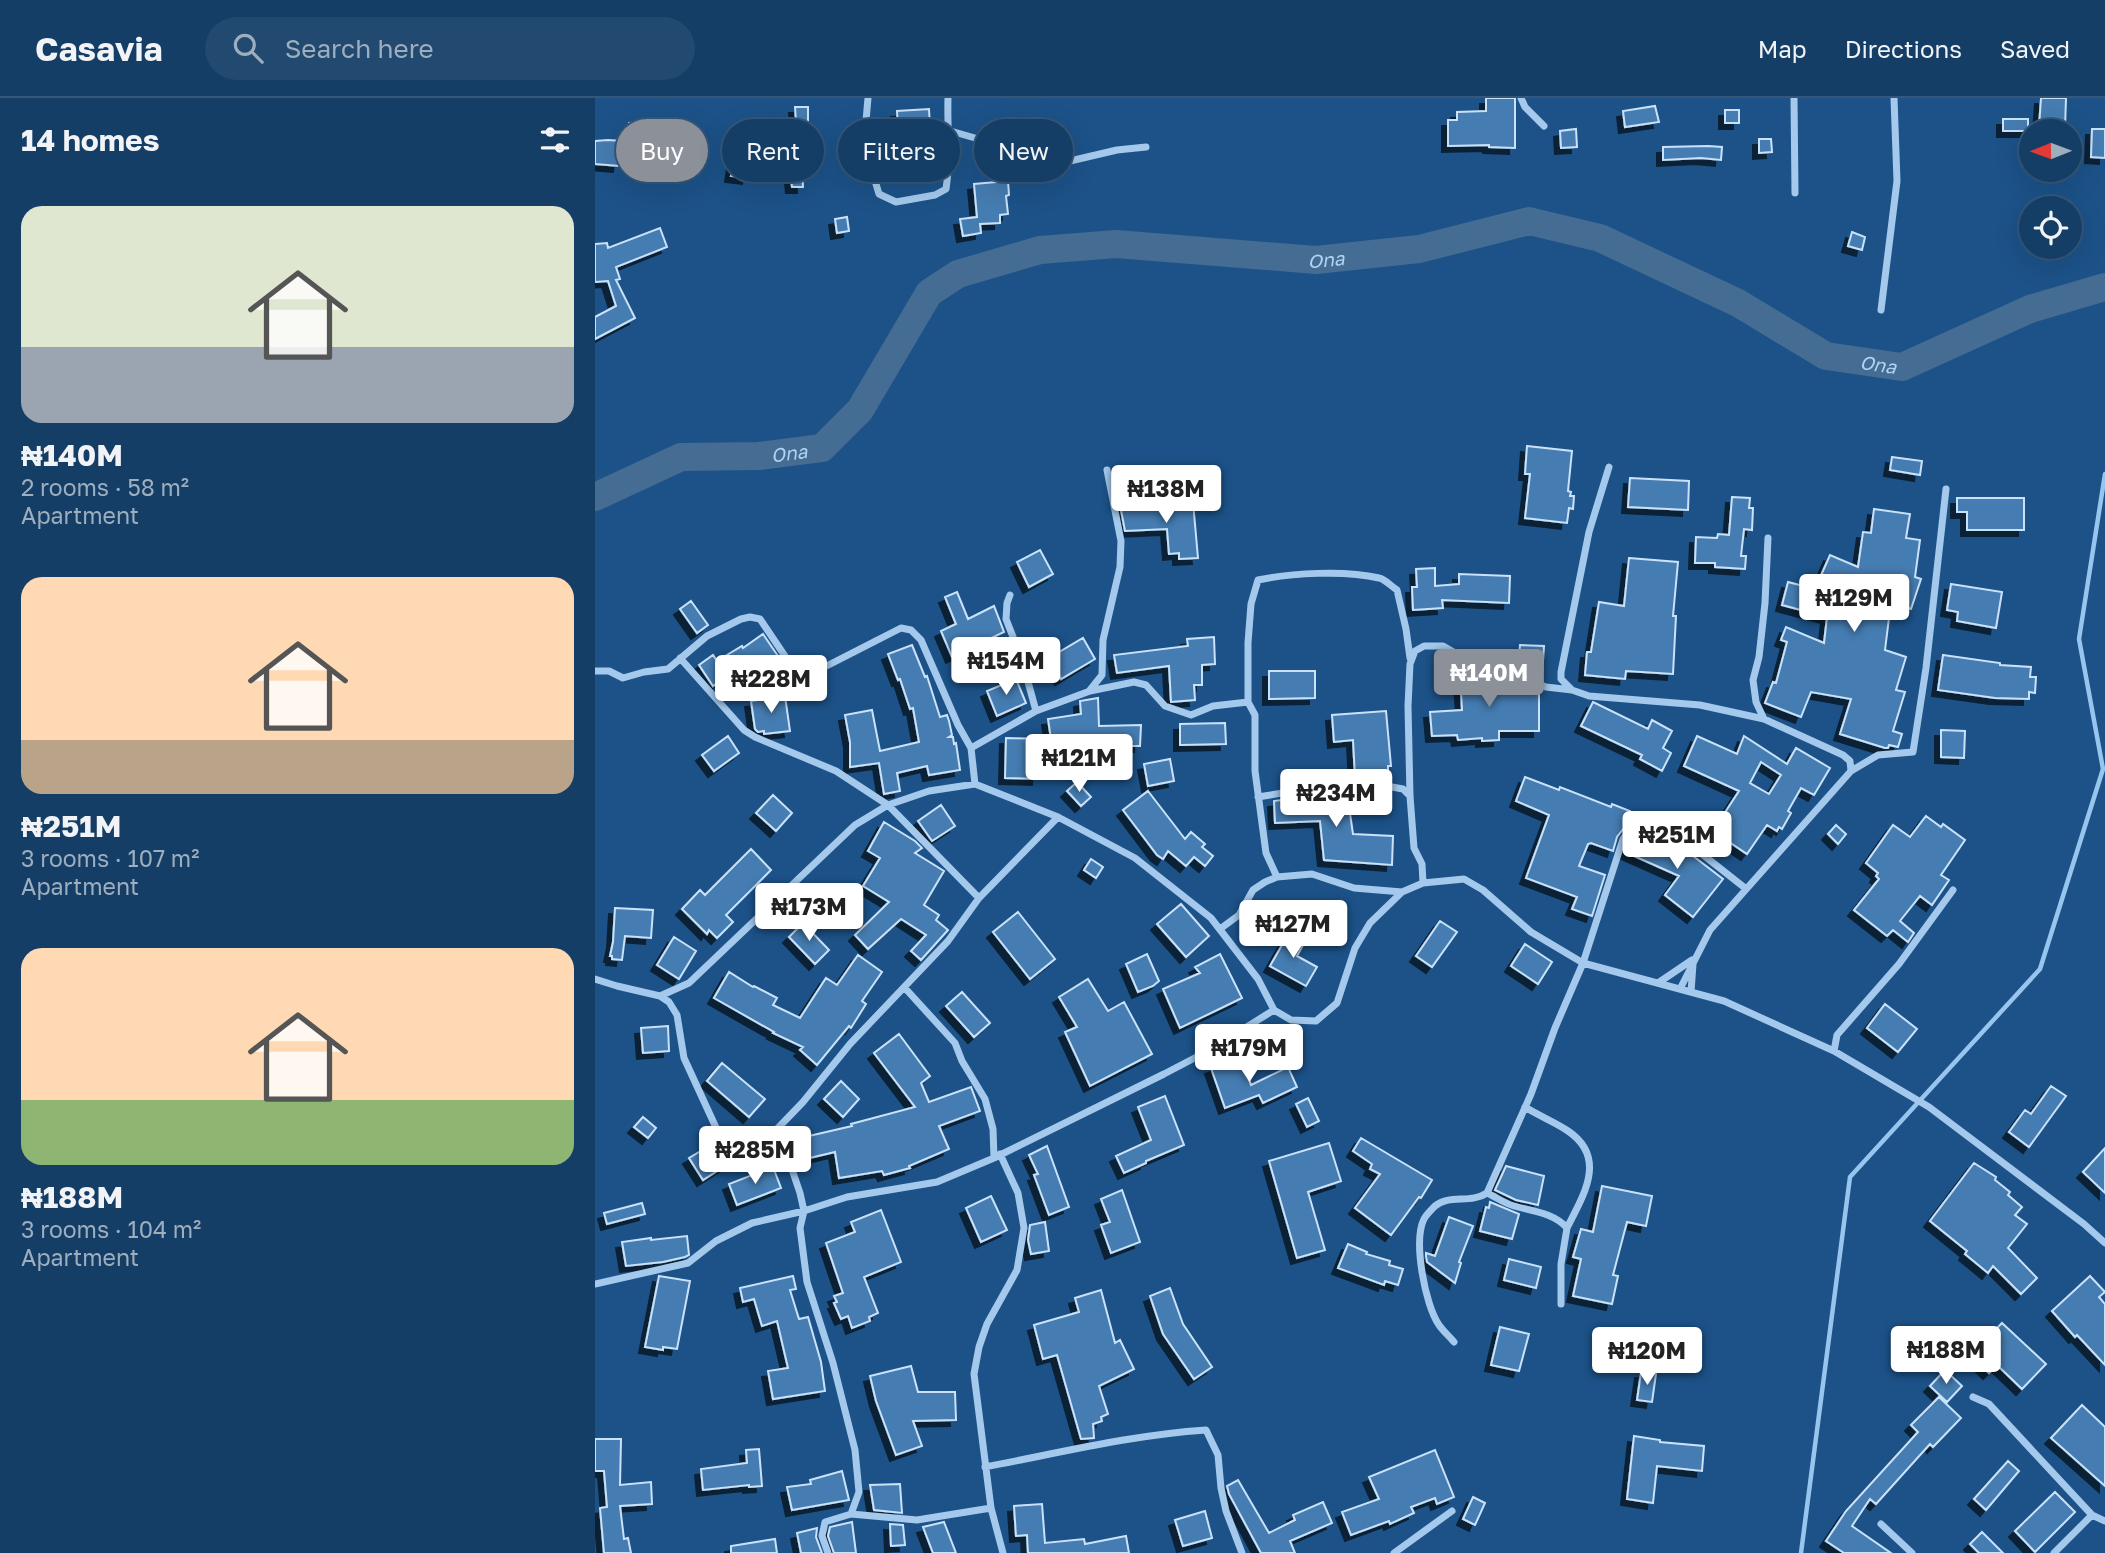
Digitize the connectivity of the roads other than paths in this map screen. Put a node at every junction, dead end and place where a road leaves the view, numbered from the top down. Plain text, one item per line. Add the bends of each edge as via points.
1 (867, 98) edge
2 (947, 98) edge
3 (1521, 98) edge
4 (1794, 98) edge
5 (1894, 98) edge
6 (866, 119) edge
7 (947, 119) edge
8 (1544, 126) dead end
9 (960, 135) edge
10 (1146, 147) dead end
11 (875, 182) edge
12 (947, 182) edge
13 (1795, 193) dead end
14 (1881, 310) dead end
15 (1609, 467) dead end
16 (1107, 470) dead end
17 (1946, 489) dead end
18 (1767, 538) dead end
19 (1010, 595) dead end
20 (680, 658) junction
21 (1411, 662) junction
22 (595, 671) edge
23 (1572, 690) junction
24 (1090, 691) junction
25 (1248, 702) junction
26 (1036, 711) junction
27 (1764, 719) junction
28 (971, 748) junction
29 (1851, 771) junction
30 (975, 784) junction
31 (1410, 796) junction
32 (1258, 797) junction
33 (888, 805) junction
34 (1058, 817) junction
35 (1277, 877) junction
36 (1423, 883) junction
37 (1745, 888) junction
38 (1953, 890) dead end
39 (1402, 892) junction
40 (979, 898) junction
41 (1220, 929) junction
42 (1693, 960) junction
43 (1583, 963) junction
44 (595, 979) edge
45 (1658, 983) junction
46 (904, 987) junction
47 (1680, 989) junction
48 (1691, 992) junction
49 (660, 996) junction
50 (1274, 1010) junction
51 (1834, 1051) junction
52 (1525, 1107) junction
53 (778, 1128) junction
54 (997, 1156) junction
55 (1487, 1193) junction
56 (804, 1211) junction
57 (1567, 1228) junction
58 (2105, 1243) edge
59 (595, 1284) edge
60 (1561, 1304) dead end
61 (1454, 1342) dead end
62 (1973, 1397) dead end
63 (985, 1467) junction
64 (991, 1508) junction
65 (1452, 1511) dead end
66 (851, 1514) junction
67 (2092, 1515) junction
68 (2105, 1521) edge
69 (1881, 1524) dead end
70 (828, 1553) edge
71 (1003, 1553) edge
72 (1242, 1553) edge
73 (1394, 1553) edge
74 (1912, 1553) edge
75 (2055, 1553) edge

1 - 6 street
2 - 7 street
3 - 8 street
4 - 13 street
5 - 14 street via 1897,181
9 - 10 street via 1045,162
11 - 12 street via 879,194 896,202 935,195 946,189
15 - 23 street via 1589,532 1561,672 1561,679
16 - 24 street via 1121,541 1120,567 1103,640 1102,675
17 - 29 street via 1913,752 1878,755
18 - 27 street via 1765,603 1753,680
19 - 26 street via 1006,619
20 - 22 street via 668,669 623,678
20 - 28 street via 707,636 741,619 759,618 797,674 807,676 901,628 911,630 921,640
20 - 33 street via 744,730 836,771
21 - 23 street via 1415,651 1443,646 1481,667
21 - 25 street via 1397,590 1381,578 1335,574 1258,580 1251,604
21 - 31 street
23 - 27 street via 1589,696 1700,705
24 - 25 street via 1133,681 1146,685 1165,706 1191,715 1213,706
24 - 26 street
25 - 32 street via 1255,715
26 - 28 street
27 - 29 street via 1843,755 1850,761
28 - 30 street
29 - 37 street
30 - 33 street via 929,791
30 - 34 street
31 - 32 street via 1402,789 1381,785 1333,785
31 - 36 street via 1414,848 1422,864
32 - 35 street via 1266,853
33 - 40 street
33 - 49 street via 855,825 689,983
34 - 40 street
34 - 41 street via 1135,858
35 - 39 street via 1312,874 1354,888
35 - 41 street via 1252,890 1239,915
36 - 39 street
36 - 43 street via 1464,878 1531,932
37 - 42 street via 1710,930
37 - 43 street via 1683,839 1656,826 1632,827 1623,839
38 - 51 street via 1899,964 1837,1035
39 - 50 street via 1370,923 1355,948 1337,1003 1316,1021 1291,1020
40 - 46 street via 948,941
41 - 50 street via 1258,979
42 - 45 street
42 - 47 street
42 - 48 street
43 - 45 street
43 - 52 street
44 - 49 street
45 - 47 street
46 - 53 street
46 - 54 street via 955,1043 985,1099
47 - 48 street
48 - 51 street via 1724,1001
49 - 53 street via 677,1015 684,1058 718,1132 738,1144 765,1138
50 - 54 street via 1208,1051
51 - 58 street via 1929,1107
52 - 55 street
52 - 57 street via 1579,1139 1589,1157 1590,1178
53 - 56 street
54 - 56 street via 937,1182 847,1197
54 - 63 street via 1018,1193 1024,1228 1017,1270 987,1324 974,1374
55 - 57 street via 1550,1216
55 - 61 street via 1471,1200 1447,1200 1423,1220 1423,1285 1438,1324
56 - 59 street via 752,1223 716,1241 688,1263
56 - 66 street via 800,1228 807,1282 855,1450 859,1492
57 - 60 street via 1560,1264
62 - 67 street via 1989,1404
63 - 64 street
63 - 72 street via 1114,1441 1206,1430 1218,1455 1226,1511
64 - 66 street via 917,1520
64 - 71 street
65 - 73 street
66 - 70 street via 825,1522 822,1536
67 - 68 street
67 - 75 street
69 - 74 street

